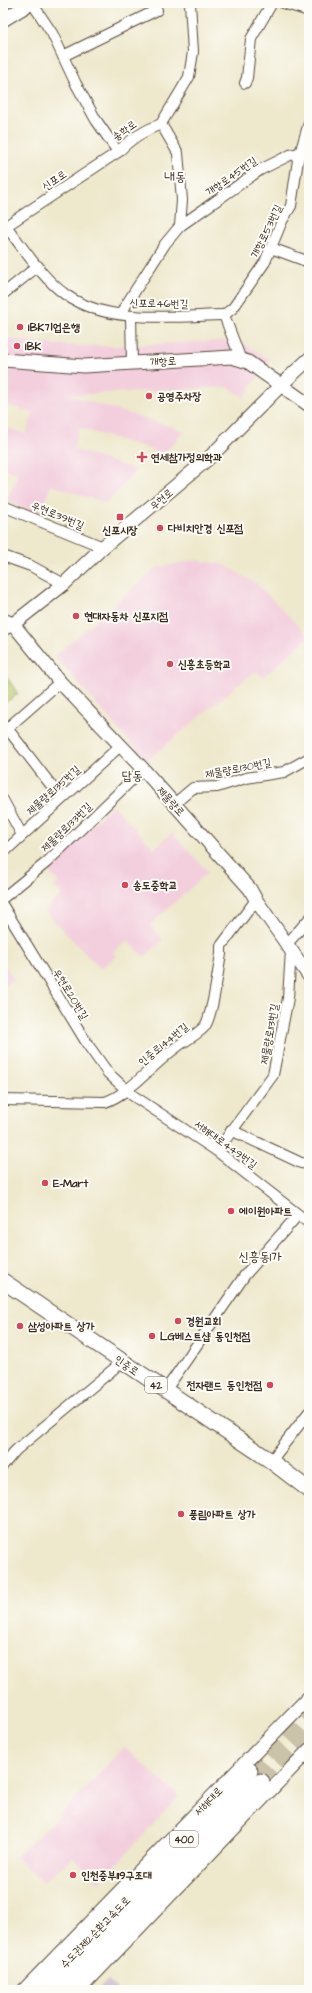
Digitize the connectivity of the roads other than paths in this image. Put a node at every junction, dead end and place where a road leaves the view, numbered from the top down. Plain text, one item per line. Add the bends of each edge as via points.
1 (32, 3) edge
2 (190, 3) edge
3 (272, 3) edge
4 (283, 3) edge
5 (157, 10) dead end
6 (309, 11) edge
7 (3, 20) edge
8 (63, 56) junction
9 (244, 83) dead end
10 (161, 124) junction
11 (309, 124) edge
12 (118, 152) junction
13 (300, 153) junction
14 (180, 226) junction
15 (5, 227) edge
16 (271, 248) junction
17 (309, 262) edge
18 (38, 266) junction
19 (3, 294) edge
20 (126, 315) junction
21 (224, 316) junction
22 (309, 359) edge
23 (3, 360) edge
24 (241, 360) junction
25 (132, 363) junction
26 (281, 385) junction
27 (309, 405) edge
28 (3, 506) edge
29 (104, 547) junction
30 (3, 556) edge
31 (64, 584) junction
32 (6, 624) edge
33 (60, 682) junction
34 (5, 730) edge
35 (120, 746) junction
36 (309, 758) edge
37 (143, 769) junction
38 (61, 798) junction
39 (3, 800) edge
40 (174, 804) junction
41 (22, 835) junction
42 (3, 853) edge
43 (3, 898) edge
44 (256, 900) junction
45 (3, 906) edge
46 (309, 919) edge
47 (289, 947) junction
48 (309, 976) edge
49 (125, 1090) junction
50 (3, 1100) edge
51 (231, 1130) junction
52 (217, 1151) junction
53 (309, 1164) edge
54 (298, 1215) junction
55 (309, 1223) edge
56 (3, 1281) edge
57 (122, 1362) junction
58 (166, 1391) junction
59 (309, 1412) edge
60 (272, 1461) junction
61 (3, 1465) edge
62 (309, 1490) edge
63 (309, 1697) edge
64 (309, 1750) edge
65 (126, 1899) junction
66 (86, 1963) junction
67 (48, 1966) junction
68 (24, 1990) edge
69 (40, 1990) edge
70 (60, 1990) edge
71 (66, 1990) edge
72 (79, 1990) edge

1 - 7 main road
1 - 8 street, 송학로 via 52,33
2 - 10 street via 193,52 189,77
3 - 9 street via 251,39 247,78
4 - 6 street
5 - 8 street
8 - 12 street, 송학로 via 96,120
10 - 12 street, 송학로 via 148,128 126,143
10 - 14 street via 178,153 182,200
11 - 13 street, 개항로53번길
12 - 15 street, 신포로
13 - 14 street, 개항로45번길 via 290,155 260,170
13 - 16 street, 개항로53번길 via 291,206 282,220
14 - 20 street, 개항로45번길 via 165,244 126,304
15 - 18 street, 신포로46번길
16 - 17 street
16 - 21 street, 개항로53번길 via 265,262 233,308
18 - 19 street
18 - 20 street, 신포로46번길 via 65,294 79,303 94,309
20 - 21 street, 신포로46번길
20 - 25 street
21 - 24 street
22 - 26 main road, 우현로
23 - 25 main road, 개항로 via 84,366
24 - 25 main road, 개항로 via 232,358
24 - 26 main road, 개항로 via 248,362
26 - 27 main road, 개항로
26 - 29 main road, 우현로 via 210,457
28 - 29 street, 우현로39번길
29 - 31 main road, 우현로
30 - 31 street via 31,566
31 - 32 main road, 우현로
32 - 33 main road, 제물량로
33 - 34 street
33 - 35 main road, 제물량로
34 - 38 street
35 - 37 main road, 제물량로
35 - 38 street, 제물량로135번길
36 - 40 street, 제물량로130번길 via 284,772 246,778 217,787 193,788
37 - 40 main road, 제물량로
37 - 43 street, 제물량로133번길 via 48,862
38 - 41 street, 제물량로135번길
39 - 41 street
40 - 44 main road, 제물량로 via 250,889
41 - 42 street, 제물량로135번길
44 - 47 main road, 제물량로
44 - 49 street, 인중로144번길 via 221,946 205,1026 173,1049
45 - 49 street, 우현로20번길 via 88,1045 108,1073
46 - 47 street
47 - 48 main road, 제물량로
47 - 51 street, 제물량로113번길 via 288,998 273,1075
49 - 50 street, 인중로144번길 via 105,1102
49 - 52 street, 서해대로449번길
51 - 52 street, 제물량로113번길
51 - 53 street via 301,1163
52 - 54 street, 서해대로449번길
54 - 55 street, 서해대로449번길
54 - 58 street via 245,1275
56 - 57 main road, 인중로 / 42
57 - 58 main road, 인중로 / 42
57 - 61 street via 16,1450
58 - 60 main road, 인중로 / 42
59 - 60 street
60 - 62 main road, 인중로 / 42
63 - 67 main road, 서해대로
64 - 72 main road
65 - 66 highway, 수도권제2순환고속도로 / 400 via 255,1776
65 - 67 highway via 75,1947
65 - 69 highway, 수도권제2순환고속도로 / 400
66 - 70 highway, 수도권제2순환고속도로 / 400
66 - 71 highway
67 - 68 main road, 서해대로

